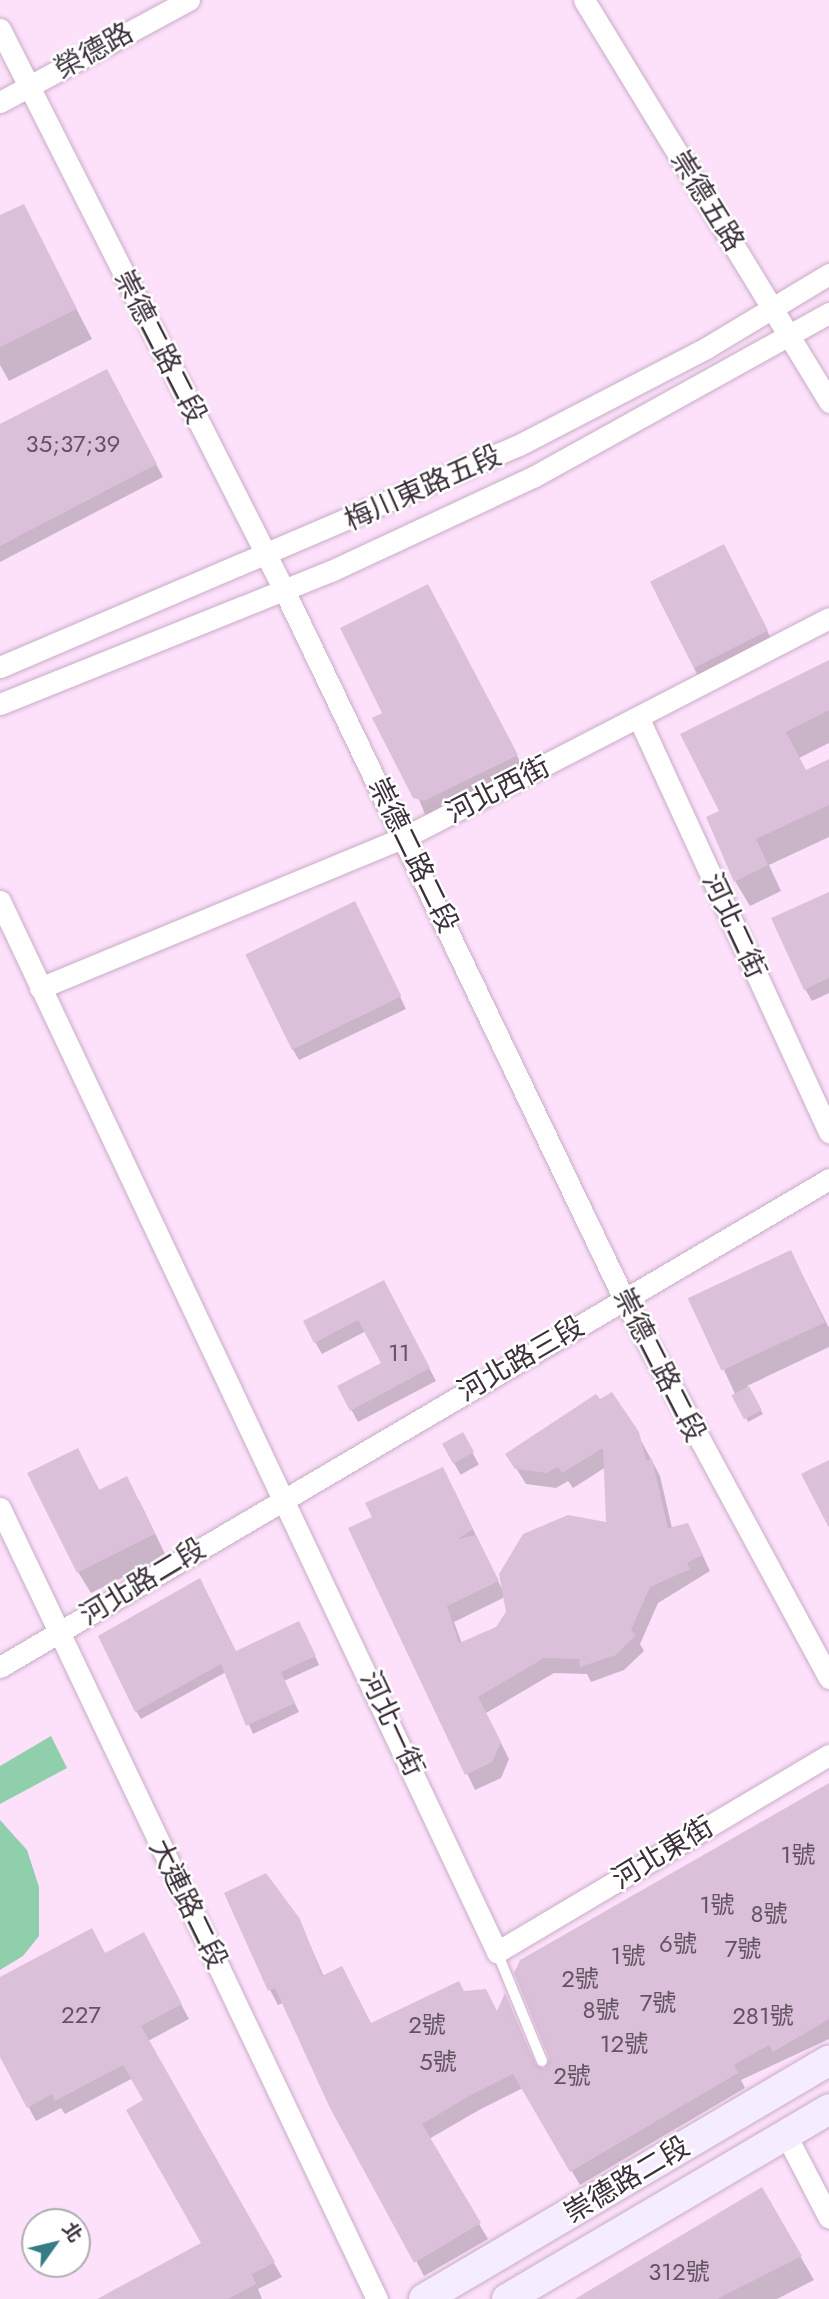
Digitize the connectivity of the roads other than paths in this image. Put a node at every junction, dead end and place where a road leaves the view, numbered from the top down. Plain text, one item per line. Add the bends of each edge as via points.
1 (188, 0) edge
2 (584, 0) edge
3 (0, 29) edge
4 (30, 87) junction
5 (0, 102) edge
6 (829, 274) edge
7 (773, 308) junction
8 (829, 313) edge
9 (790, 336) junction
10 (829, 402) edge
11 (267, 556) junction
12 (284, 590) junction
13 (829, 618) edge
14 (0, 667) edge
15 (0, 704) edge
16 (639, 719) junction
17 (405, 837) junction
18 (0, 901) edge
19 (40, 988) junction
20 (829, 1132) edge
21 (829, 1179) edge
22 (624, 1299) junction
23 (286, 1496) junction
24 (0, 1508) edge
25 (59, 1632) junction
26 (0, 1667) edge
27 (829, 1678) edge
28 (829, 1755) edge
29 (497, 1952) junction
30 (542, 2060) dead end
31 (829, 2060) edge
32 (829, 2109) edge
33 (786, 2135) junction
34 (829, 2218) edge
35 (377, 2299) edge
36 (424, 2299) edge
37 (507, 2299) edge

1 - 4 street, 榮德路
2 - 7 street, 崇德五路
3 - 4 street, 崇德二路二段
4 - 5 street, 榮德路
4 - 11 street, 崇德二路二段
6 - 7 street, 梅川東路五段
7 - 9 street, 崇德五路
7 - 11 street, 梅川東路五段 via 519,445
8 - 9 street, 梅川東路五段
9 - 10 street, 崇德五路
9 - 12 street, 梅川東路五段 via 533,477
11 - 12 street, 崇德二路二段
11 - 14 street, 梅川東路五段
12 - 15 street, 梅川東路五段
12 - 17 street, 崇德二路二段
13 - 16 street, 河北西街
16 - 17 street, 河北西街
16 - 20 street, 河北二街
17 - 19 street, 河北西街
17 - 22 street, 崇德二路二段
18 - 19 street, 河北一街
19 - 23 street, 河北一街
21 - 22 street, 河北路三段
22 - 23 street, 河北路三段
22 - 27 street, 崇德二路二段
23 - 25 street, 河北路二段
23 - 29 street, 河北一街
24 - 25 street, 大連路二段
25 - 26 street, 河北路二段
25 - 35 street, 大連路二段
28 - 29 street, 河北東街
29 - 30 lane
31 - 36 main road, 崇德路二段
32 - 33 main road, 崇德路二段
33 - 34 street
33 - 37 main road, 崇德路二段

